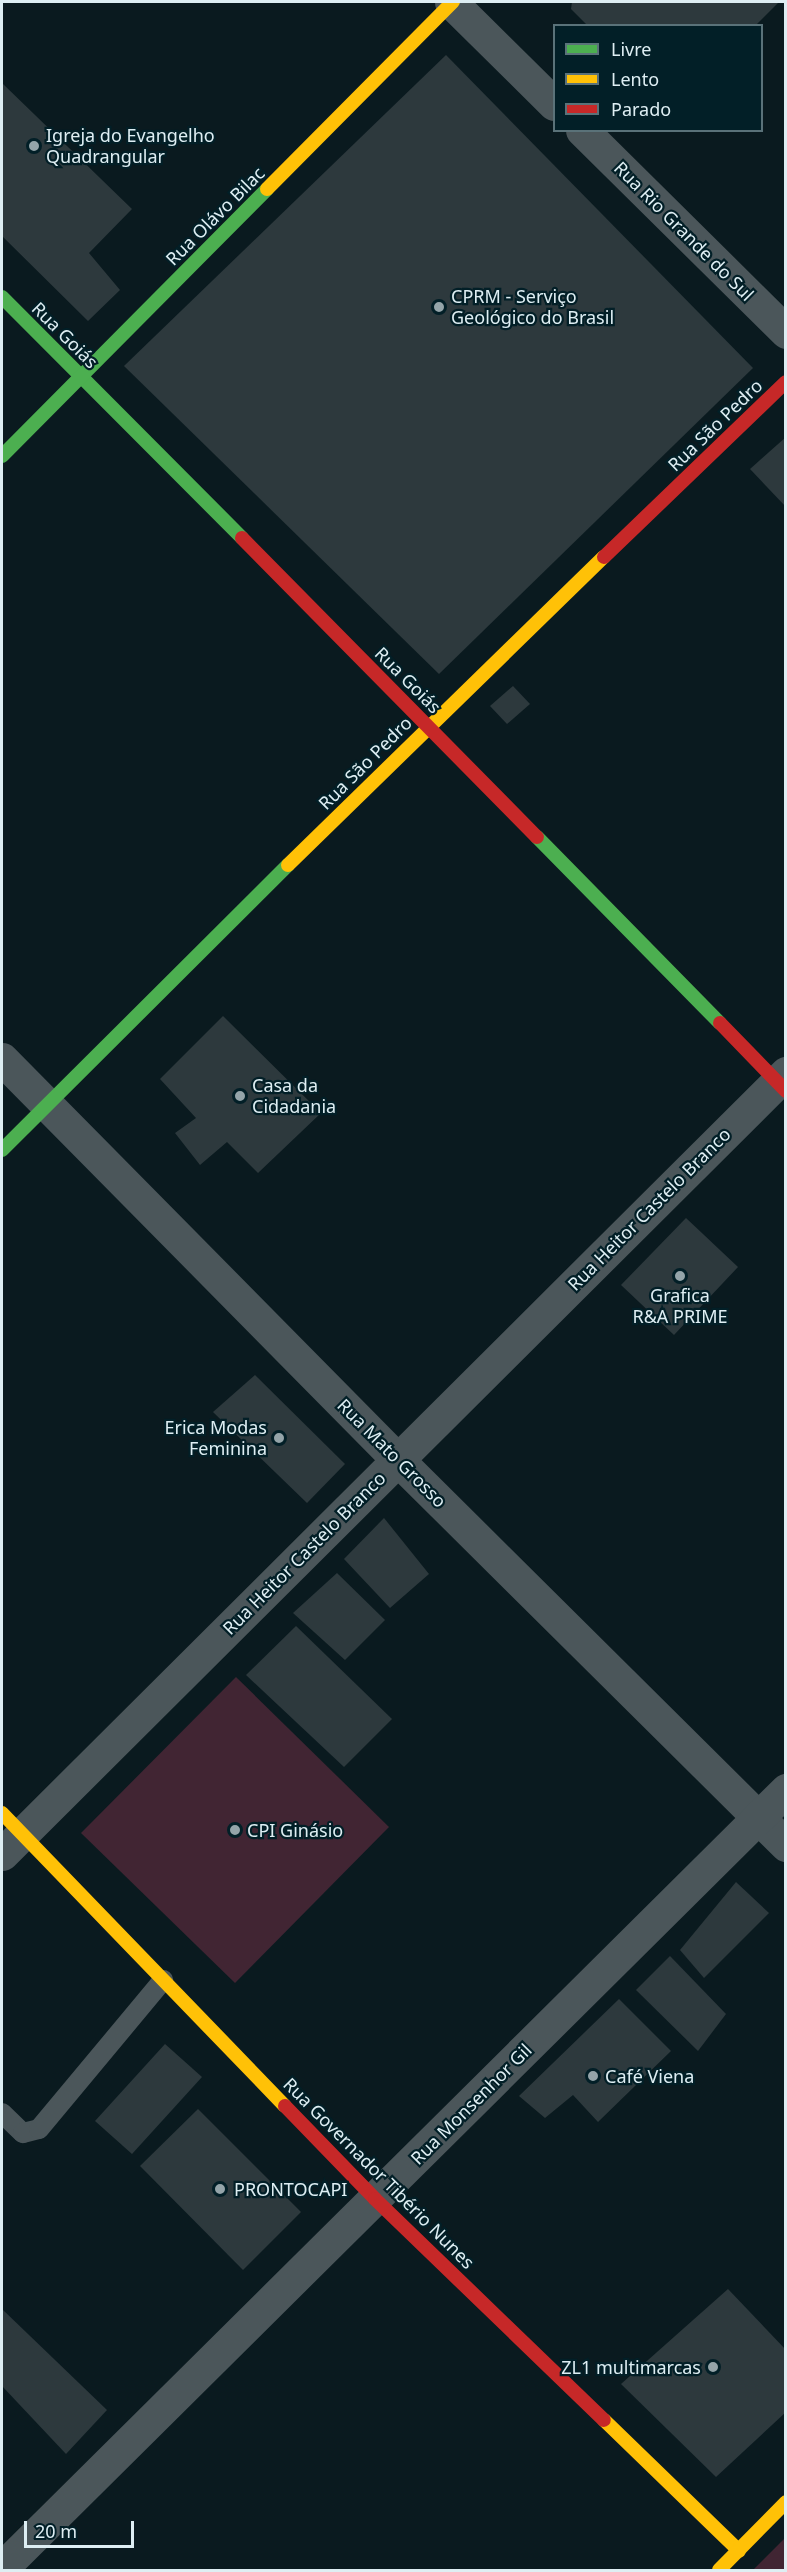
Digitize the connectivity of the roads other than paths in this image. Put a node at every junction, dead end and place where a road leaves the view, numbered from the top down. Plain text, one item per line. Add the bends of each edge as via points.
1 (452, 2) edge
2 (553, 102) edge
3 (584, 132) edge
4 (2, 297) edge
5 (786, 332) edge
6 (81, 376) junction
7 (786, 382) edge
8 (2, 456) edge
9 (428, 726) junction
10 (2, 1059) edge
11 (783, 1082) edge
12 (47, 1105) junction
13 (2, 1150) edge
14 (398, 1460) junction
15 (786, 1790) edge
16 (759, 1817) junction
17 (8, 1834) edge
18 (786, 1845) edge
19 (163, 1980) junction
20 (2, 2113) edge
21 (375, 2199) junction
22 (786, 2502) edge
23 (739, 2550) junction
24 (3, 2568) edge
25 (719, 2571) edge

1 - 2 street
1 - 6 street, Rua Olávo Bilac
3 - 5 street, Rua Rio Grande do Sul
4 - 6 street, Rua Goiás
6 - 8 street, Rua Olávo Bilac
6 - 9 street, Rua Goiás
7 - 9 street, Rua São Pedro
9 - 11 street, Rua Goiás
9 - 12 street, Rua São Pedro
10 - 12 street, Rua Mato Grosso
11 - 14 street, Rua Heitor Castelo Branco
12 - 13 street, Rua São Pedro
12 - 14 street, Rua Mato Grosso
14 - 16 street, Rua Mato Grosso
14 - 17 street, Rua Heitor Castelo Branco
15 - 16 street, Rua Monsenhor Gil
16 - 18 street, Rua Mato Grosso
16 - 21 street, Rua Monsenhor Gil
17 - 19 street, Rua Governador Tibério Nunes
19 - 20 lane via 39,2129 22,2133
19 - 21 street, Rua Governador Tibério Nunes
21 - 23 street, Rua Governador Tibério Nunes
21 - 24 street, Rua Monsenhor Gil
22 - 23 street
23 - 25 street

